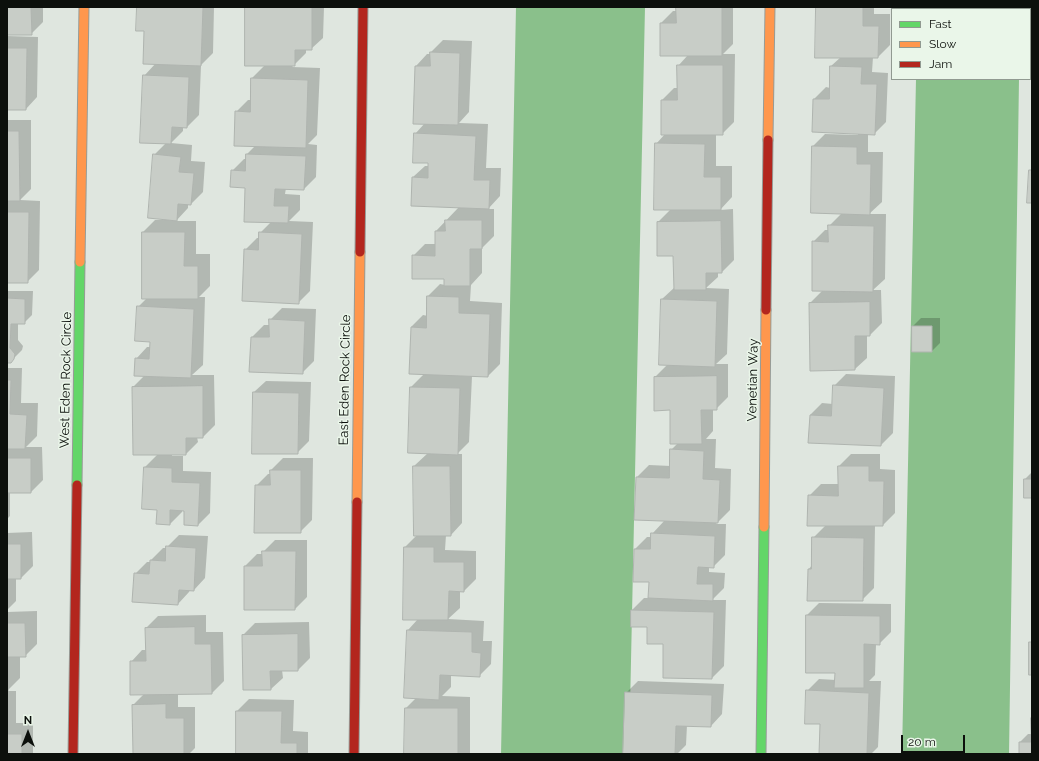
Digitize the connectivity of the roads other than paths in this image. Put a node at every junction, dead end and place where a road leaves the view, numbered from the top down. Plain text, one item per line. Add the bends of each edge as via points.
1 (84, 7) edge
2 (363, 7) edge
3 (770, 7) edge
4 (73, 754) edge
5 (354, 754) edge
6 (761, 754) edge

1 - 4 street, West Eden Rock Circle
2 - 5 street, East Eden Rock Circle
3 - 6 street, Venetian Way

